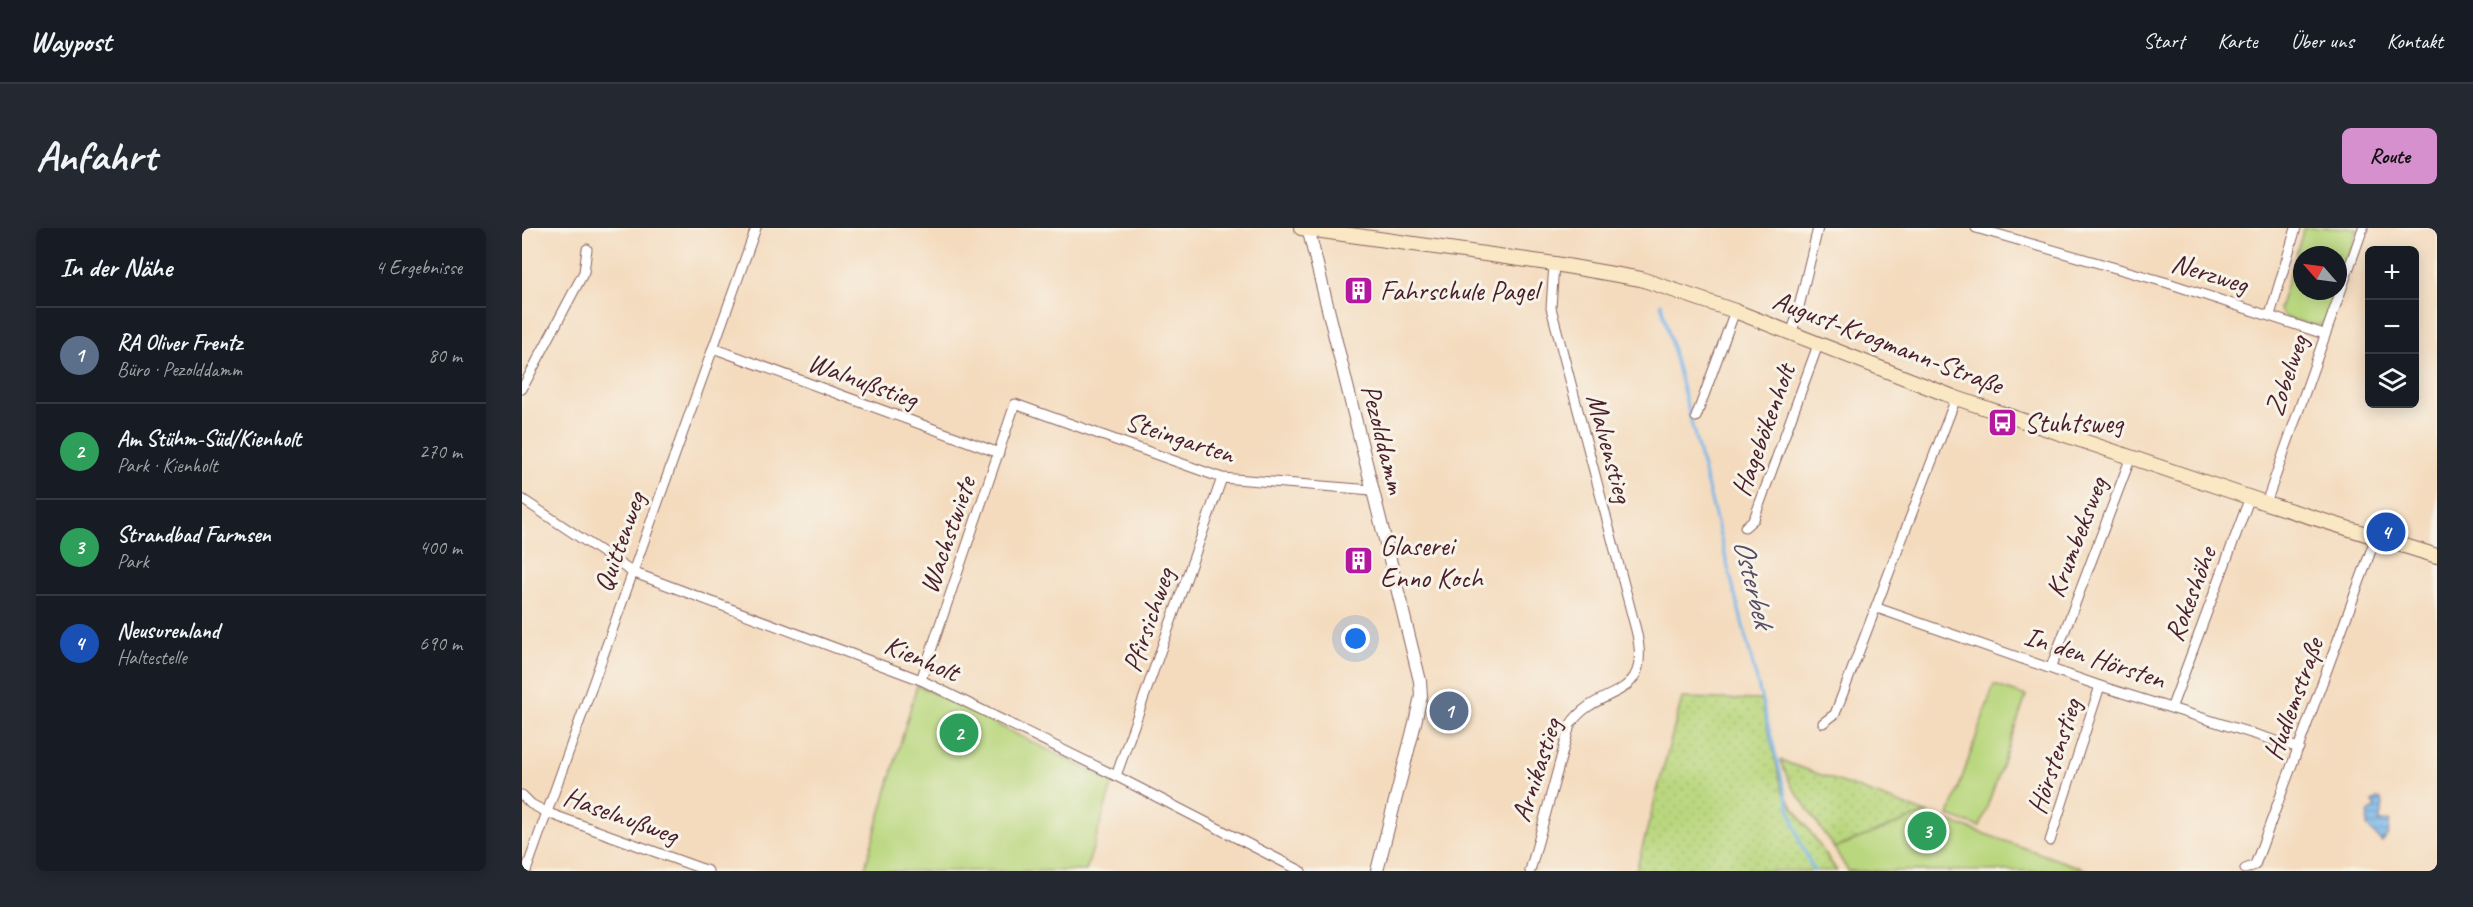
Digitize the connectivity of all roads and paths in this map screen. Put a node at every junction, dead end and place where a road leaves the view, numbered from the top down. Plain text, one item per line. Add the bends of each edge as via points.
1 (756, 228) edge
2 (1306, 228) edge
3 (1818, 228) edge
4 (1976, 228) edge
5 (2296, 228) edge
6 (2363, 228) edge
7 (587, 249) dead end
8 (1554, 264) junction
9 (1735, 311) junction
10 (2270, 315) junction
11 (1791, 334) junction
12 (2324, 334) junction
13 (1818, 345) junction
14 (713, 348) junction
15 (522, 389) edge
16 (1956, 398) junction
17 (1015, 404) joint
18 (1696, 417) dead end
19 (999, 453) junction
20 (2131, 457) junction
21 (1222, 478) junction
22 (1372, 490) junction
23 (2250, 497) junction
24 (522, 499) edge
25 (2266, 502) junction
26 (1745, 527) dead end
27 (2376, 537) junction
28 (2437, 556) edge
29 (632, 572) junction
30 (1877, 608) junction
31 (1639, 643) joint
32 (2051, 667) junction
33 (921, 680) junction
34 (2100, 686) junction
35 (2172, 706) junction
36 (1823, 723) dead end
37 (2299, 748) junction
38 (1116, 776) junction
39 (522, 795) edge
40 (548, 813) junction
41 (2050, 841) dead end
42 (2245, 869) dead end
43 (526, 871) edge
44 (708, 871) edge
45 (1301, 871) edge
46 (1377, 871) edge
47 (1530, 871) edge

1 - 14 street, Quittenweg
2 - 8 main road, August-Krogmann-Straße
2 - 22 street, Pezolddamm
3 - 11 street
4 - 10 street, Nerzweg
5 - 10 street, Zobelweg
6 - 12 street, Zobelweg
7 - 15 street via 584,272
8 - 9 main road, August-Krogmann-Straße via 1641,279
8 - 31 street, Malvenstieg via 1551,308
9 - 11 main road, August-Krogmann-Straße
9 - 18 street
10 - 12 street, Nerzweg
11 - 13 main road, August-Krogmann-Straße
12 - 25 street, Zobelweg
13 - 16 main road, August-Krogmann-Straße
13 - 26 street, Hagebökenholt via 1754,519
14 - 19 street, Walnußstieg
14 - 29 street, Quittenweg
16 - 20 main road, August-Krogmann-Straße
16 - 30 street
17 - 19 street, Wachstwiete
17 - 21 street, Steingarten
19 - 33 street, Wachstwiete
20 - 23 main road, August-Krogmann-Straße
20 - 32 street, Krumbeksweg
21 - 22 street, Steingarten
21 - 38 street, Pfirsichweg
22 - 46 street, Pezolddamm via 1421,696
23 - 25 main road, August-Krogmann-Straße
23 - 35 street, Rokeshöhe
24 - 29 street, Kienholt
25 - 27 main road, August-Krogmann-Straße
27 - 28 main road, August-Krogmann-Straße
27 - 37 street, Hudlemstraße
29 - 33 street, Kienholt
29 - 40 street, Quittenweg
30 - 32 street, In den Hörsten
30 - 36 street via 1835,714
31 - 47 street, Arnikastieg via 1640,662 1633,679 1622,691 1591,703 1570,725
32 - 34 street, In den Hörsten
33 - 38 street, Kienholt
34 - 35 street, In den Hörsten
34 - 41 street, Hörstenstieg
35 - 37 street, In den Hörsten
37 - 42 street, Hudlemstraße via 2255,865
38 - 45 street, Kienholt
39 - 40 street, Haselnußweg
40 - 43 street, Quittenweg
40 - 44 street, Haselnußweg

